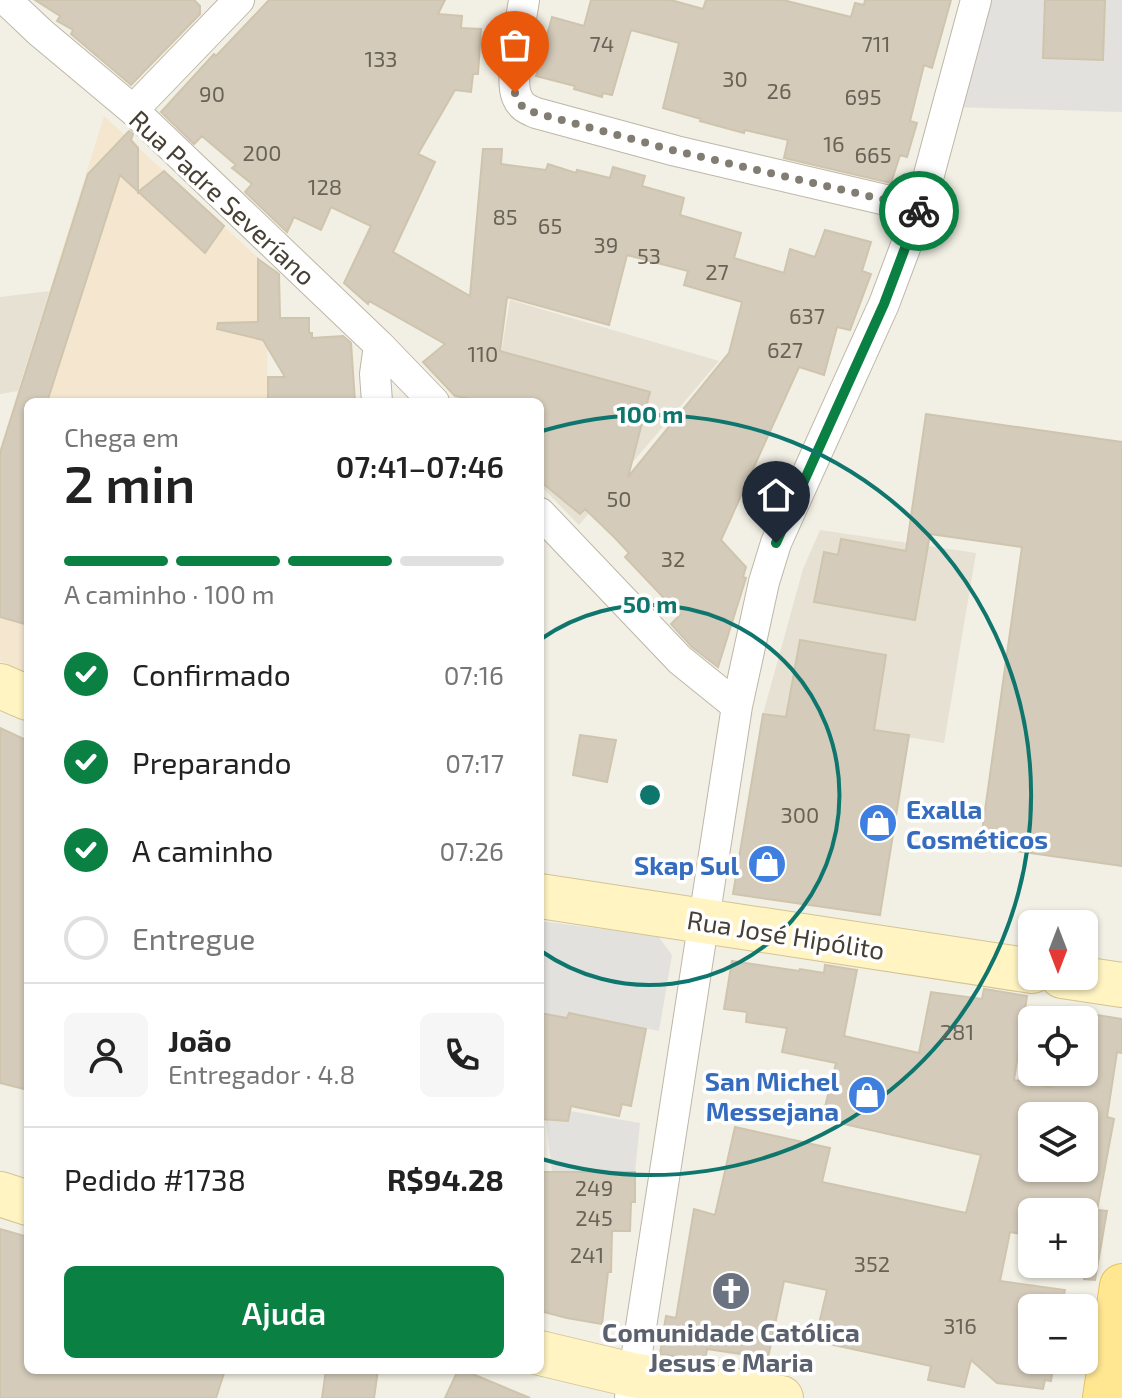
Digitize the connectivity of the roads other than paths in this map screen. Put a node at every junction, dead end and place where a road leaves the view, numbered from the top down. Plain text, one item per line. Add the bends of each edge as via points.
1 (239, 0) edge
2 (524, 0) edge
3 (976, 0) edge
4 (7, 5) edge
5 (133, 110) junction
6 (920, 208) junction
7 (379, 345) junction
8 (377, 398) edge
9 (430, 398) edge
10 (544, 517) edge
11 (0, 686) edge
12 (24, 696) edge
13 (737, 706) junction
14 (544, 897) edge
15 (703, 922) junction
16 (1018, 969) edge
17 (1098, 981) edge
18 (1122, 985) edge
19 (0, 1194) edge
20 (24, 1202) edge
21 (1122, 1286) edge
22 (544, 1354) edge
23 (631, 1386) edge
24 (781, 1398) edge
25 (1105, 1398) edge

1 - 5 street
2 - 6 street via 515,66 515,93 523,108 676,151
3 - 6 street
4 - 5 street, Rua Padre Severíano
5 - 7 street, Rua Padre Severíano
6 - 13 street via 884,304 776,543
7 - 8 street
7 - 9 street, Rua Padre Severíano
10 - 13 street via 680,660
11 - 12 main road
13 - 15 street
14 - 15 main road, Rua José Hipólito
15 - 16 main road, Rua José Hipólito
15 - 23 street
17 - 18 main road
19 - 20 main road
21 - 25 main road
22 - 23 main road
23 - 24 main road

